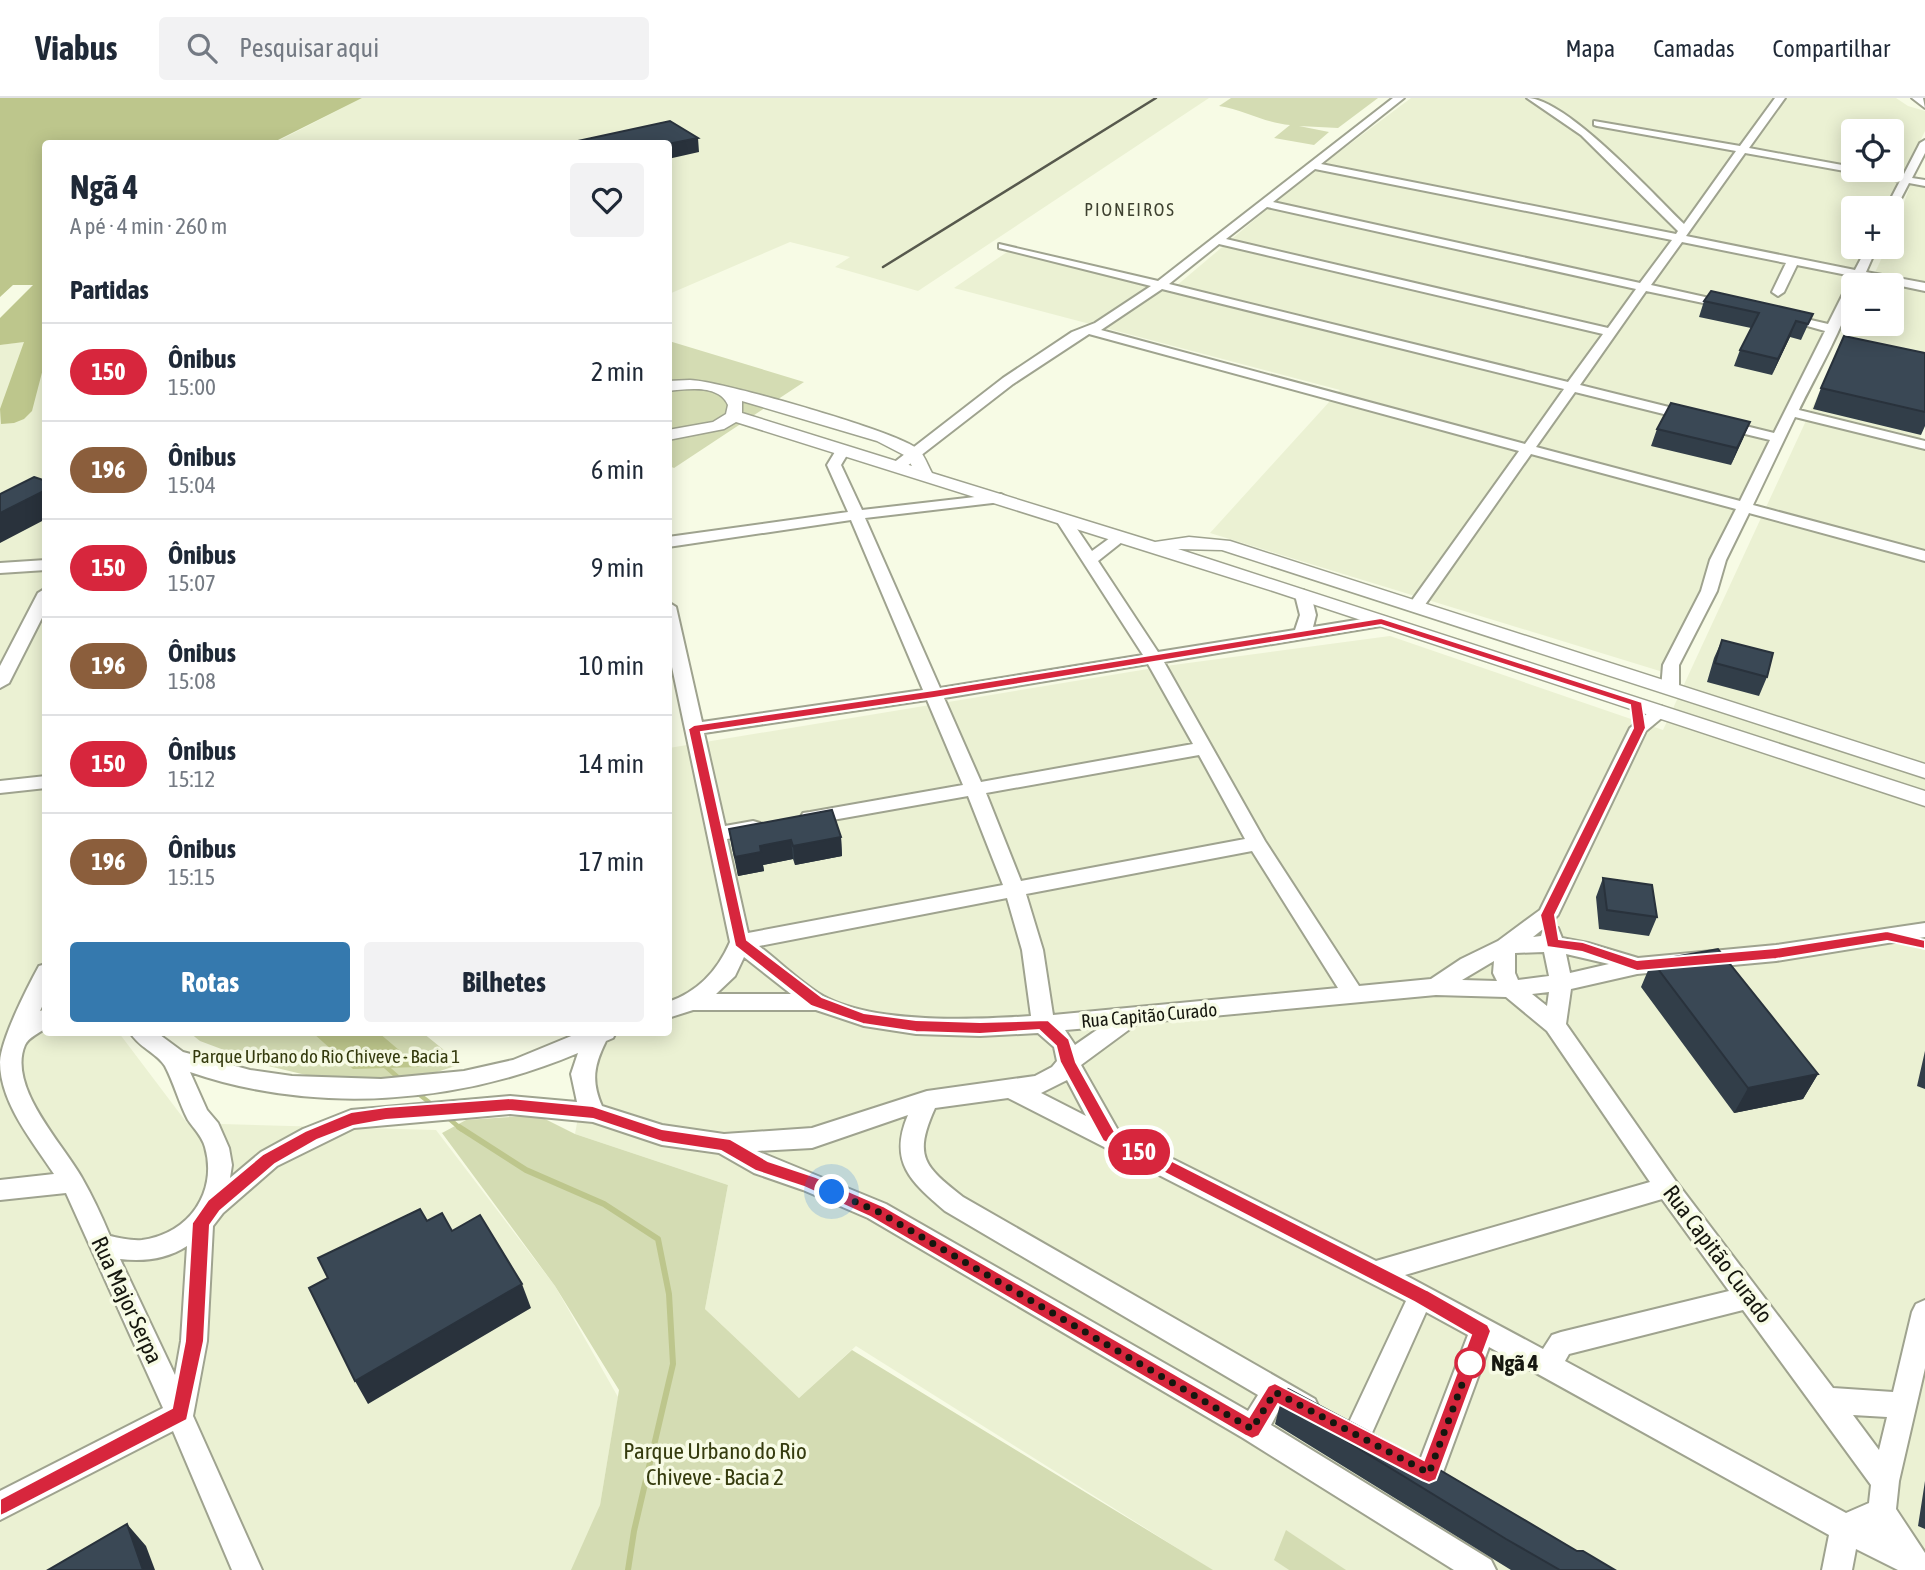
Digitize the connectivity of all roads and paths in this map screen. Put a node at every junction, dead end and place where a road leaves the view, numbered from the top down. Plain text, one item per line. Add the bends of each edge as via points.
1 (1399, 98) edge
2 (1532, 98) edge
3 (1780, 98) edge
4 (1917, 98) edge
5 (1925, 104) edge
6 (1597, 123) dead end
7 (1925, 143) edge
8 (1743, 150) junction
9 (1312, 165) junction
10 (1905, 179) junction
11 (1925, 183) edge
12 (1897, 196) edge
13 (1264, 203) junction
14 (1682, 234) junction
15 (1215, 240) junction
16 (1003, 246) dead end
17 (1793, 261) junction
18 (1841, 277) edge
19 (1159, 286) junction
20 (1904, 286) edge
21 (1643, 287) junction
22 (1925, 287) edge
23 (1778, 292) dead end
24 (1738, 308) edge
25 (1841, 313) edge
26 (1766, 314) edge
27 (1834, 329) junction
28 (1088, 330) junction
29 (1611, 332) junction
30 (672, 386) edge
31 (1571, 386) junction
32 (728, 392) junction
33 (775, 405) junction
34 (1792, 412) junction
35 (734, 416) junction
36 (752, 422) junction
37 (672, 434) edge
38 (1778, 438) junction
39 (1925, 445) edge
40 (1527, 449) junction
41 (843, 450) junction
42 (913, 453) junction
43 (897, 467) junction
44 (925, 475) junction
45 (947, 481) junction
46 (1001, 498) junction
47 (906, 508) junction
48 (1746, 508) junction
49 (857, 515) junction
50 (1064, 520) junction
51 (1119, 538) junction
52 (672, 541) edge
53 (1149, 548) junction
54 (1925, 556) edge
55 (1090, 560) junction
56 (42, 565) edge
57 (0, 568) edge
58 (1297, 568) junction
59 (1280, 587) junction
60 (1303, 595) junction
61 (42, 601) edge
62 (1416, 606) junction
63 (1381, 621) junction
64 (672, 626) edge
65 (1302, 635) junction
66 (1520, 639) junction
67 (1154, 659) junction
68 (1505, 662) junction
69 (1671, 665) junction
70 (1648, 682) junction
71 (0, 683) edge
72 (1670, 689) junction
73 (934, 694) junction
74 (1636, 702) junction
75 (1661, 710) junction
76 (1639, 728) junction
77 (694, 729) junction
78 (1205, 748) junction
79 (1925, 771) edge
80 (42, 782) edge
81 (0, 787) edge
82 (975, 791) junction
83 (1925, 799) edge
84 (717, 834) junction
85 (1257, 843) junction
86 (1015, 892) junction
87 (1548, 915) junction
88 (1925, 930) edge
89 (1887, 936) junction
90 (740, 942) junction
91 (1552, 943) junction
92 (1925, 944) edge
93 (1505, 946) junction
94 (1637, 965) junction
95 (42, 981) edge
96 (1561, 983) junction
97 (1436, 987) junction
98 (1511, 989) junction
99 (1354, 996) junction
100 (693, 1002) junction
101 (816, 1002) junction
102 (672, 1009) edge
103 (1132, 1017) junction
104 (42, 1020) edge
105 (1043, 1024) junction
106 (1555, 1024) junction
107 (18, 1036) junction
108 (146, 1036) edge
109 (596, 1036) edge
110 (600, 1036) edge
111 (172, 1057) junction
112 (1068, 1062) junction
113 (4, 1064) edge
114 (1013, 1090) junction
115 (927, 1100) junction
116 (593, 1113) junction
117 (1109, 1136) junction
118 (724, 1144) junction
119 (72, 1182) junction
120 (1667, 1187) junction
121 (0, 1190) edge
122 (208, 1214) junction
123 (100, 1246) junction
124 (1374, 1273) junction
125 (1420, 1296) junction
126 (1750, 1297) junction
127 (1925, 1312) edge
128 (1482, 1331) junction
129 (1548, 1365) junction
130 (1275, 1392) junction
131 (1827, 1401) junction
132 (1903, 1405) junction
133 (181, 1413) junction
134 (1252, 1429) junction
135 (1357, 1435) junction
136 (1381, 1448) edge
137 (1405, 1460) edge
138 (1429, 1473) junction
139 (1885, 1481) junction
140 (1452, 1487) edge
141 (0, 1506) edge
142 (1882, 1512) junction
143 (1845, 1528) junction
144 (1916, 1566) edge
145 (247, 1570) edge
146 (1481, 1570) edge
147 (1837, 1570) edge

1 - 9 street
2 - 14 street via 1584,133
3 - 8 street
4 - 5 street
6 - 8 street
7 - 10 street
8 - 10 street
8 - 14 street
9 - 13 street
9 - 14 street
10 - 11 street
10 - 12 street
13 - 15 street
13 - 21 street
14 - 17 street
14 - 21 street
15 - 19 street
15 - 29 street
16 - 19 street
17 - 18 street
17 - 23 street
19 - 28 street
19 - 31 street
20 - 22 street
21 - 24 street
21 - 29 street
25 - 27 street
26 - 27 street
27 - 34 street
28 - 40 street
28 - 42 street
29 - 31 street
30 - 32 street via 712,386
31 - 38 street
31 - 40 street
32 - 33 street
32 - 35 street via 738,406
33 - 36 street
33 - 42 street via 883,438
34 - 38 street
34 - 39 street
35 - 36 street
35 - 37 street via 718,426
36 - 41 street
38 - 48 street
40 - 48 street
40 - 62 street
41 - 43 street
41 - 49 street via 834,465
42 - 43 street
42 - 44 street
43 - 44 street
44 - 45 street
45 - 46 street
45 - 47 street via 932,498
46 - 47 street
46 - 50 street
47 - 49 street
48 - 54 street
48 - 69 street
49 - 52 street
49 - 73 street
50 - 51 street
50 - 55 street
51 - 53 street
51 - 55 street
53 - 58 street via 1189,542 1224,545
53 - 59 street
55 - 67 street
56 - 57 street
58 - 59 street
58 - 62 street
59 - 60 street
60 - 63 street
60 - 65 street via 1308,615
61 - 71 street
62 - 66 street
63 - 65 street
63 - 68 street
64 - 77 street
65 - 67 street
66 - 68 street
66 - 70 street
67 - 73 street
67 - 78 street
68 - 74 street
69 - 70 street
69 - 72 street
70 - 72 street
70 - 74 street via 1630,688
72 - 75 street via 1676,695 1676,706
72 - 79 street
73 - 77 street
73 - 82 street
74 - 75 street
74 - 76 street
75 - 76 street
75 - 83 street
76 - 87 street
77 - 84 street
78 - 82 street
78 - 85 street
80 - 81 street
82 - 84 street
82 - 86 street
84 - 90 street
85 - 86 street
85 - 99 street
86 - 90 street
86 - 105 street via 1042,991
87 - 91 street
87 - 93 street
88 - 89 street
89 - 92 street
89 - 94 street via 1776,953
90 - 100 street via 728,971
90 - 101 street
91 - 93 street
91 - 94 street via 1583,947
91 - 96 street
93 - 97 street
93 - 98 street via 1504,973
94 - 96 street, Rua Capitão Curado
95 - 107 street, Rua Major Serpa
96 - 98 street, Rua Capitão Curado
96 - 106 street
97 - 98 street, Rua Capitão Curado
97 - 99 street, Rua Capitão Curado
98 - 106 street, Rua Capitão Curado
99 - 103 street, Rua Capitão Curado
100 - 101 street
100 - 102 street
101 - 105 street, Rua Capitão Curado via 863,1018 916,1026
103 - 105 street, Rua Capitão Curado
103 - 112 street
104 - 107 street
105 - 112 street via 1063,1043
106 - 120 street, Rua Capitão Curado
107 - 113 street, Rua Major Serpa
108 - 111 street
109 - 111 street via 497,1073 368,1090 235,1077
110 - 116 street via 583,1064 580,1083
111 - 122 street via 217,1148 220,1165
112 - 114 street via 1060,1073 1039,1085
112 - 117 street
113 - 119 street, Rua Major Serpa via 23,1105
114 - 115 street
114 - 117 street
115 - 118 street via 812,1138
115 - 130 street via 911,1138 912,1160 922,1178 954,1204
116 - 118 street via 662,1135
116 - 122 street via 510,1105 351,1119 269,1159
117 - 124 street
118 - 134 street via 762,1166 877,1211
119 - 121 street
119 - 123 street, Rua Major Serpa
120 - 124 street
120 - 126 street, Rua Capitão Curado
122 - 123 street via 171,1243 141,1251
122 - 133 street
123 - 133 street, Rua Major Serpa
124 - 125 street
125 - 128 street
125 - 135 street
126 - 129 street via 1561,1344
126 - 131 street, Rua Capitão Curado
127 - 132 street
128 - 129 street
128 - 138 street
129 - 143 street
130 - 134 street
130 - 135 street
131 - 132 street
131 - 139 street, Rua Capitão Curado
132 - 139 street
133 - 141 street
133 - 145 street, Rua Major Serpa
134 - 146 street
135 - 136 street
137 - 138 street
138 - 140 street
139 - 142 street
142 - 143 street
142 - 144 street
143 - 144 street
143 - 147 street

